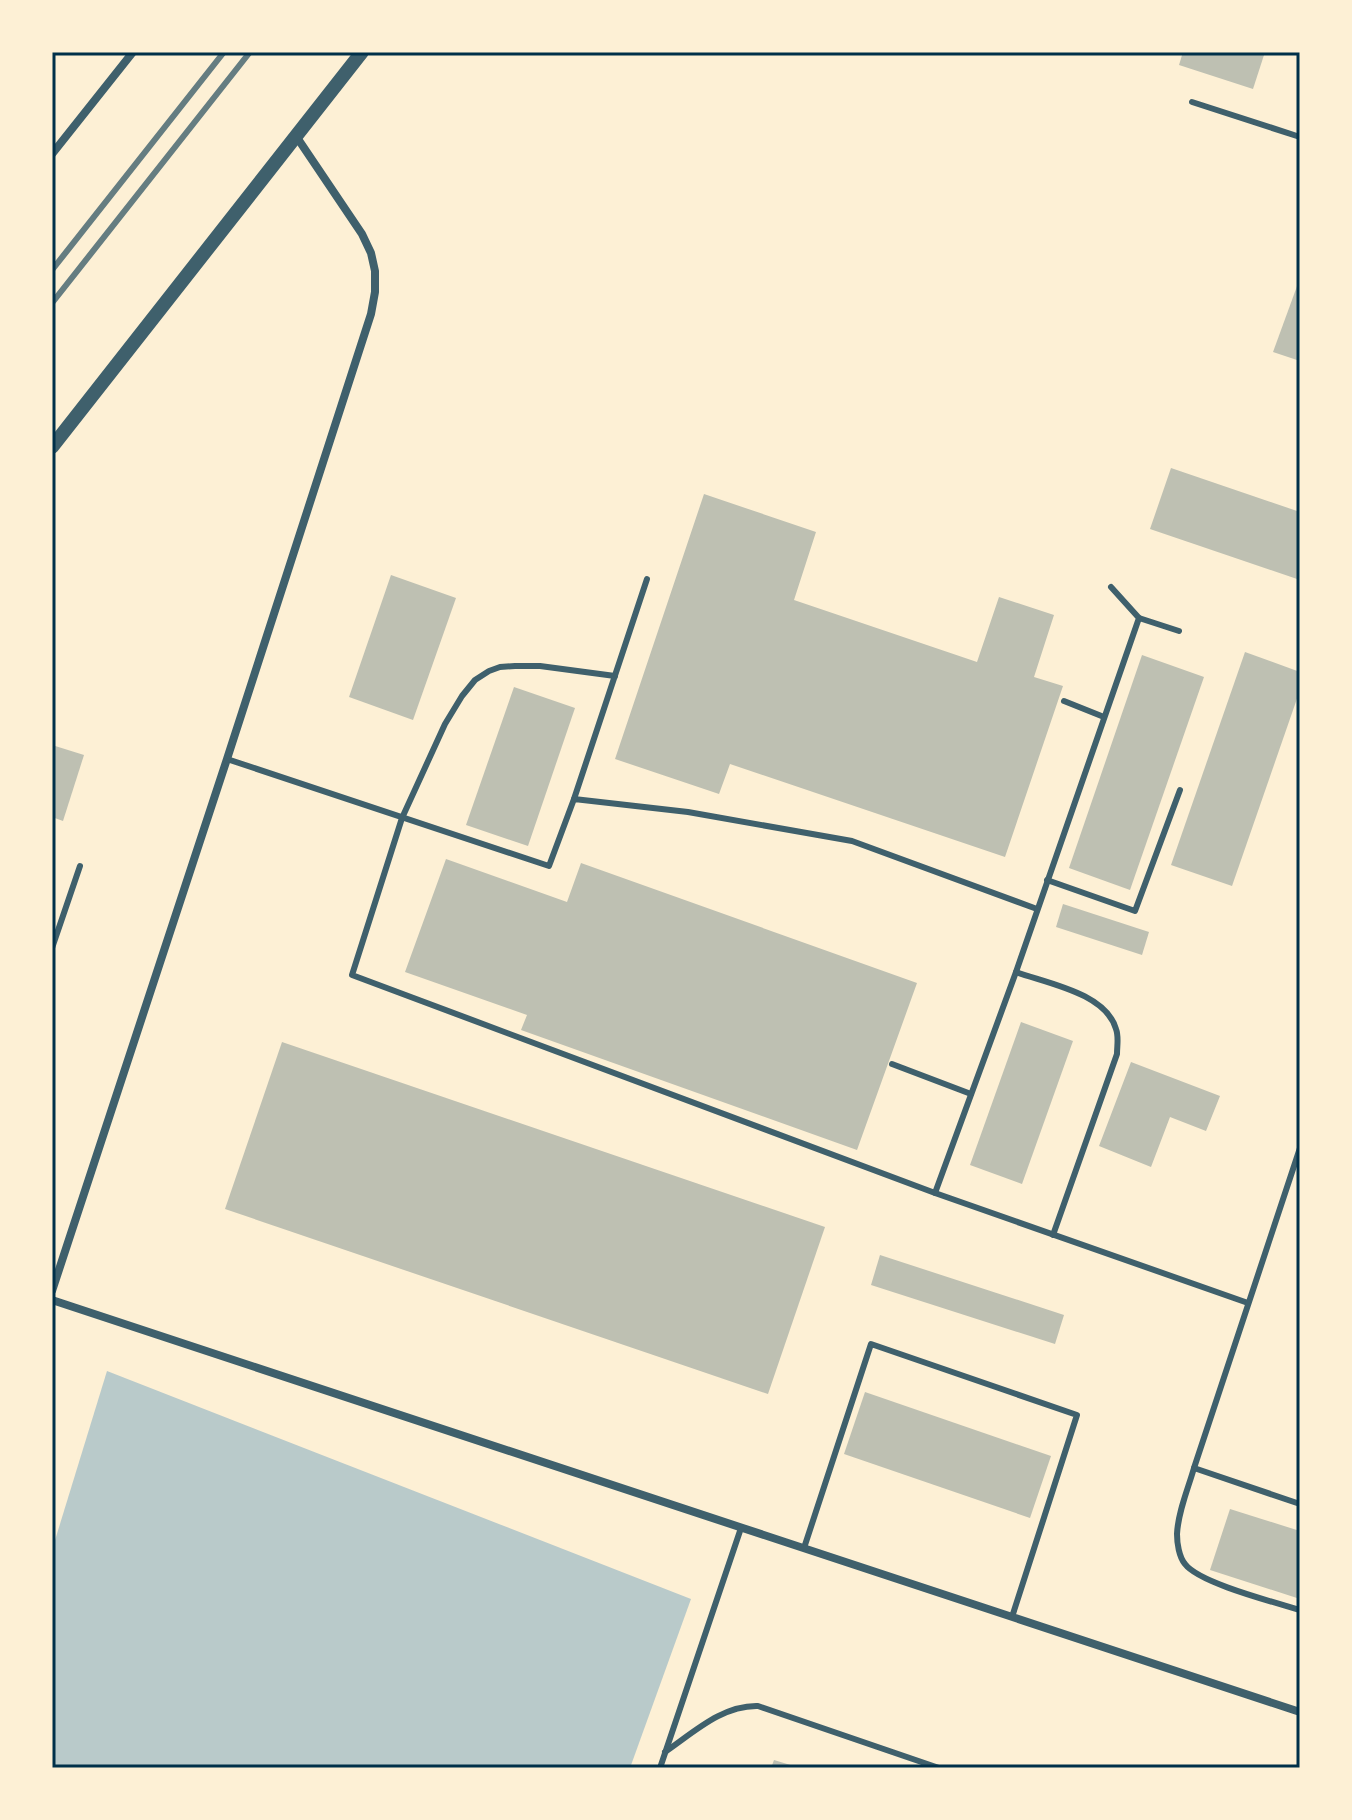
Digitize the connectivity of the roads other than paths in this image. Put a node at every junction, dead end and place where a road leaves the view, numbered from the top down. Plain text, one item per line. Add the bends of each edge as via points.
1 (133, 52) edge
2 (362, 52) edge
3 (1192, 102) dead end
4 (296, 136) junction
5 (1300, 137) edge
6 (52, 154) edge
7 (52, 447) edge
8 (647, 579) dead end
9 (1111, 587) dead end
10 (1139, 618) junction
11 (1179, 631) dead end
12 (615, 676) junction
13 (1064, 701) dead end
14 (1104, 717) junction
15 (227, 759) junction
16 (1180, 790) dead end
17 (574, 799) junction
18 (402, 818) junction
19 (80, 866) dead end
20 (1047, 880) junction
21 (1037, 909) junction
22 (52, 948) edge
23 (1016, 972) junction
24 (892, 1064) dead end
25 (971, 1094) junction
26 (1300, 1148) edge
27 (935, 1193) junction
28 (1053, 1235) junction
29 (52, 1291) edge
30 (52, 1300) edge
31 (1248, 1303) junction
32 (1194, 1468) junction
33 (1300, 1504) edge
34 (741, 1528) junction
35 (804, 1548) junction
36 (1300, 1610) edge
37 (1012, 1617) junction
38 (1300, 1712) edge
39 (665, 1752) junction
40 (660, 1768) edge
41 (939, 1768) edge

1 - 6 street
2 - 4 street
3 - 5 lane
4 - 7 street
4 - 15 street via 362,234 371,253 375,292
8 - 12 lane
9 - 10 lane
10 - 11 lane
10 - 14 lane
12 - 17 lane
12 - 18 lane via 515,666 500,667 475,680 445,724
13 - 14 lane
14 - 20 lane
15 - 18 lane
15 - 29 street
16 - 20 lane via 1135,911
17 - 18 lane via 549,866
17 - 21 lane via 688,812 852,841
18 - 27 lane via 352,975
19 - 22 lane
20 - 21 lane
21 - 23 lane
23 - 25 lane
23 - 28 lane via 1086,997 1104,1010 1117,1030 1117,1054
24 - 25 lane
25 - 27 lane
26 - 31 lane
27 - 28 lane
28 - 31 lane
30 - 34 street
31 - 32 lane
32 - 33 lane
32 - 36 lane via 1178,1529 1184,1564 1204,1579
34 - 35 street
34 - 39 lane
35 - 37 street
35 - 37 lane via 871,1344 1077,1415
37 - 38 street
39 - 40 lane
39 - 41 lane via 722,1713 744,1705

